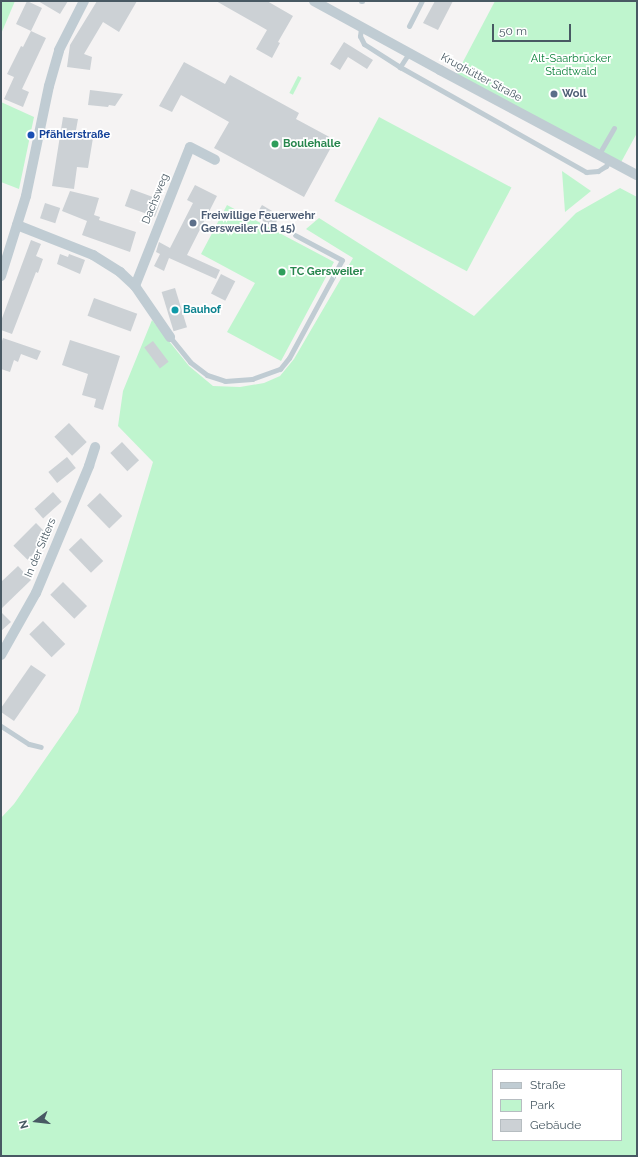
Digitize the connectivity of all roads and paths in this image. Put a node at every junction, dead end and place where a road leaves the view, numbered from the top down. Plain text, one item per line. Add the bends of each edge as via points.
1 (84, 1) edge
2 (314, 1) edge
3 (422, 1) edge
4 (409, 26) dead end
5 (361, 28) junction
6 (409, 53) junction
7 (400, 67) junction
8 (614, 128) dead end
9 (599, 154) junction
10 (215, 160) dead end
11 (610, 160) junction
12 (637, 175) edge
13 (17, 225) junction
14 (295, 235) dead end
15 (1, 276) edge
16 (135, 286) junction
17 (170, 337) joint
18 (95, 447) dead end
19 (1, 655) edge
20 (1, 726) edge
21 (41, 747) dead end

1 - 13 street via 59,50
2 - 5 street, Krughütter Straße
3 - 4 lane
5 - 6 street, Krughütter Straße
5 - 7 lane via 360,36 364,44
6 - 7 lane
6 - 9 street, Krughütter Straße
7 - 11 lane via 586,172 598,171
8 - 9 lane
9 - 11 street, Krughütter Straße
10 - 16 street, Dachsweg via 190,147
11 - 12 street, Krughütter Straße
13 - 15 street
13 - 16 street via 93,254 120,272
14 - 17 lane via 342,260 289,358 280,368 252,379 225,381 207,375 190,362
16 - 17 street
18 - 19 street, In der Sitters via 36,593
20 - 21 lane via 29,744

